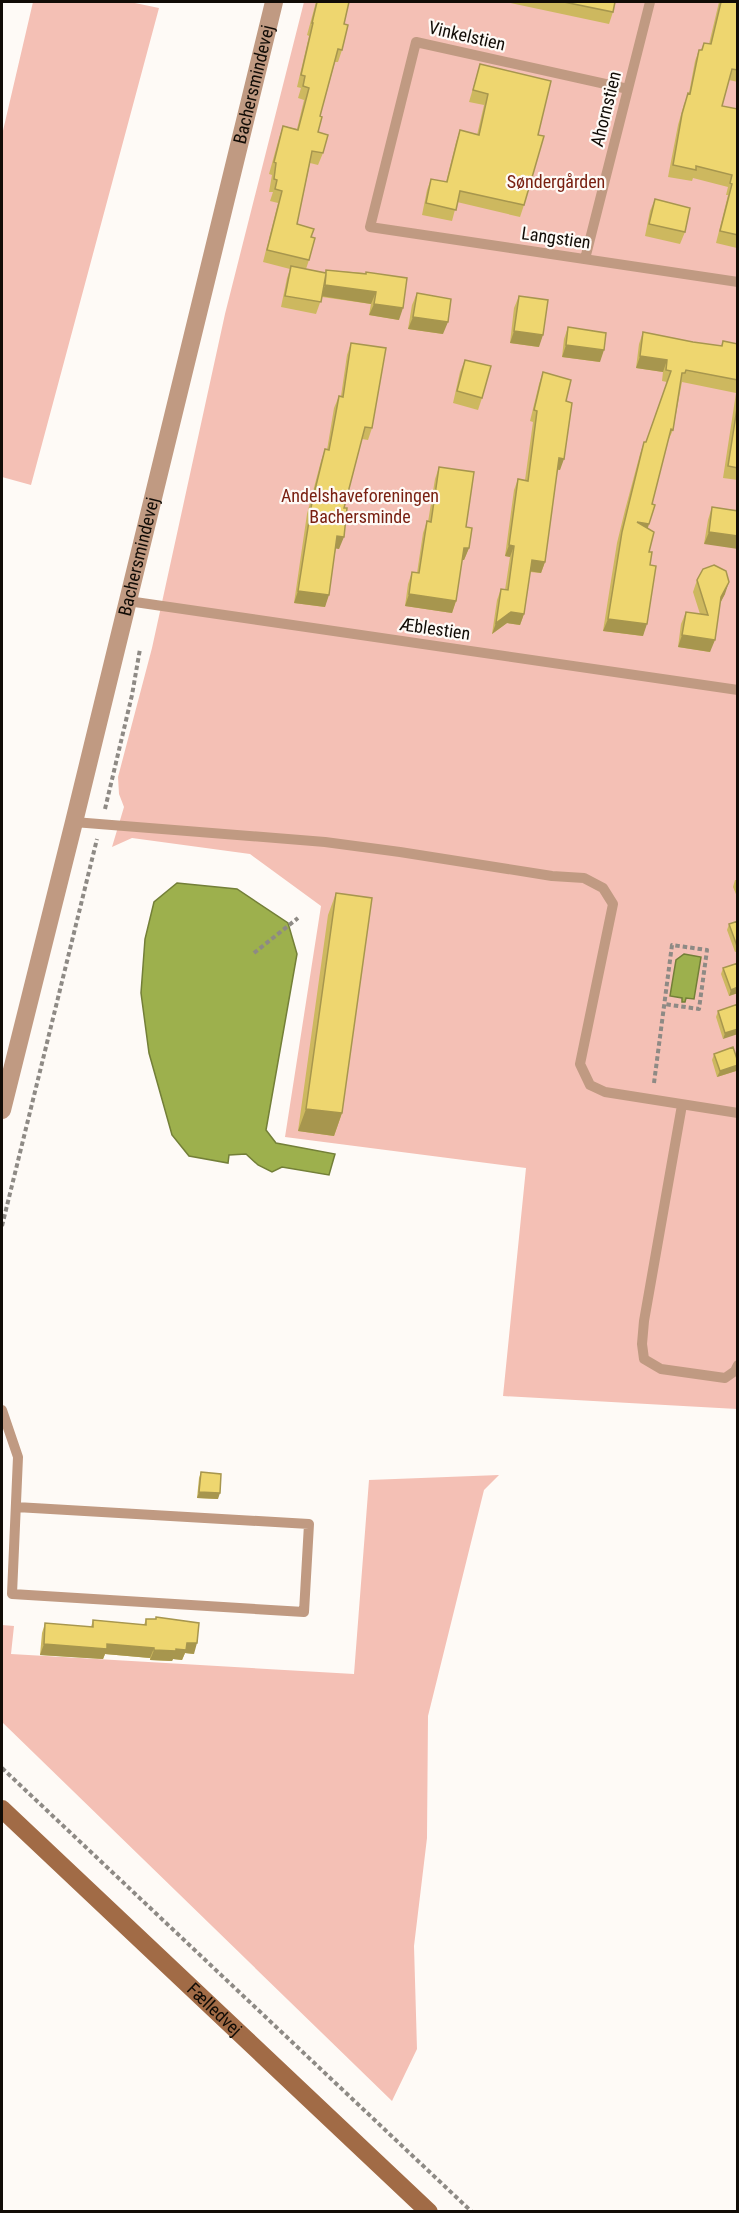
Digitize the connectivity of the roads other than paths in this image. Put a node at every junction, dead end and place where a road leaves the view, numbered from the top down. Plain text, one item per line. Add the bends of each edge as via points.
1 (274, 2) edge
2 (650, 2) edge
3 (628, 89) junction
4 (370, 227) joint
5 (585, 259) junction
6 (738, 282) edge
7 (128, 601) junction
8 (738, 690) edge
9 (74, 822) junction
10 (682, 1105) junction
11 (2, 1110) edge
12 (738, 1113) edge
13 (738, 1365) edge
14 (2, 1410) edge
15 (16, 1507) junction
16 (2, 1809) edge
17 (429, 2211) edge

1 - 7 street, Bachersmindevej
2 - 3 lane, Ahornstien
3 - 4 lane, Vinkelstien via 416,42
3 - 5 lane, Ahornstien
4 - 5 lane, Langstien
5 - 6 lane, Langstien
7 - 8 lane, Æblestien
7 - 9 street, Bachersmindevej
9 - 10 lane via 325,842 584,878 603,888 613,904 580,1064 590,1085 605,1092
9 - 11 street, Bachersmindevej
10 - 12 lane
10 - 13 lane via 645,1321 644,1359 661,1369 725,1378
14 - 15 lane via 18,1456
15 - 15 lane via 12,1594 304,1612 309,1524
16 - 17 street, Fælledvej

